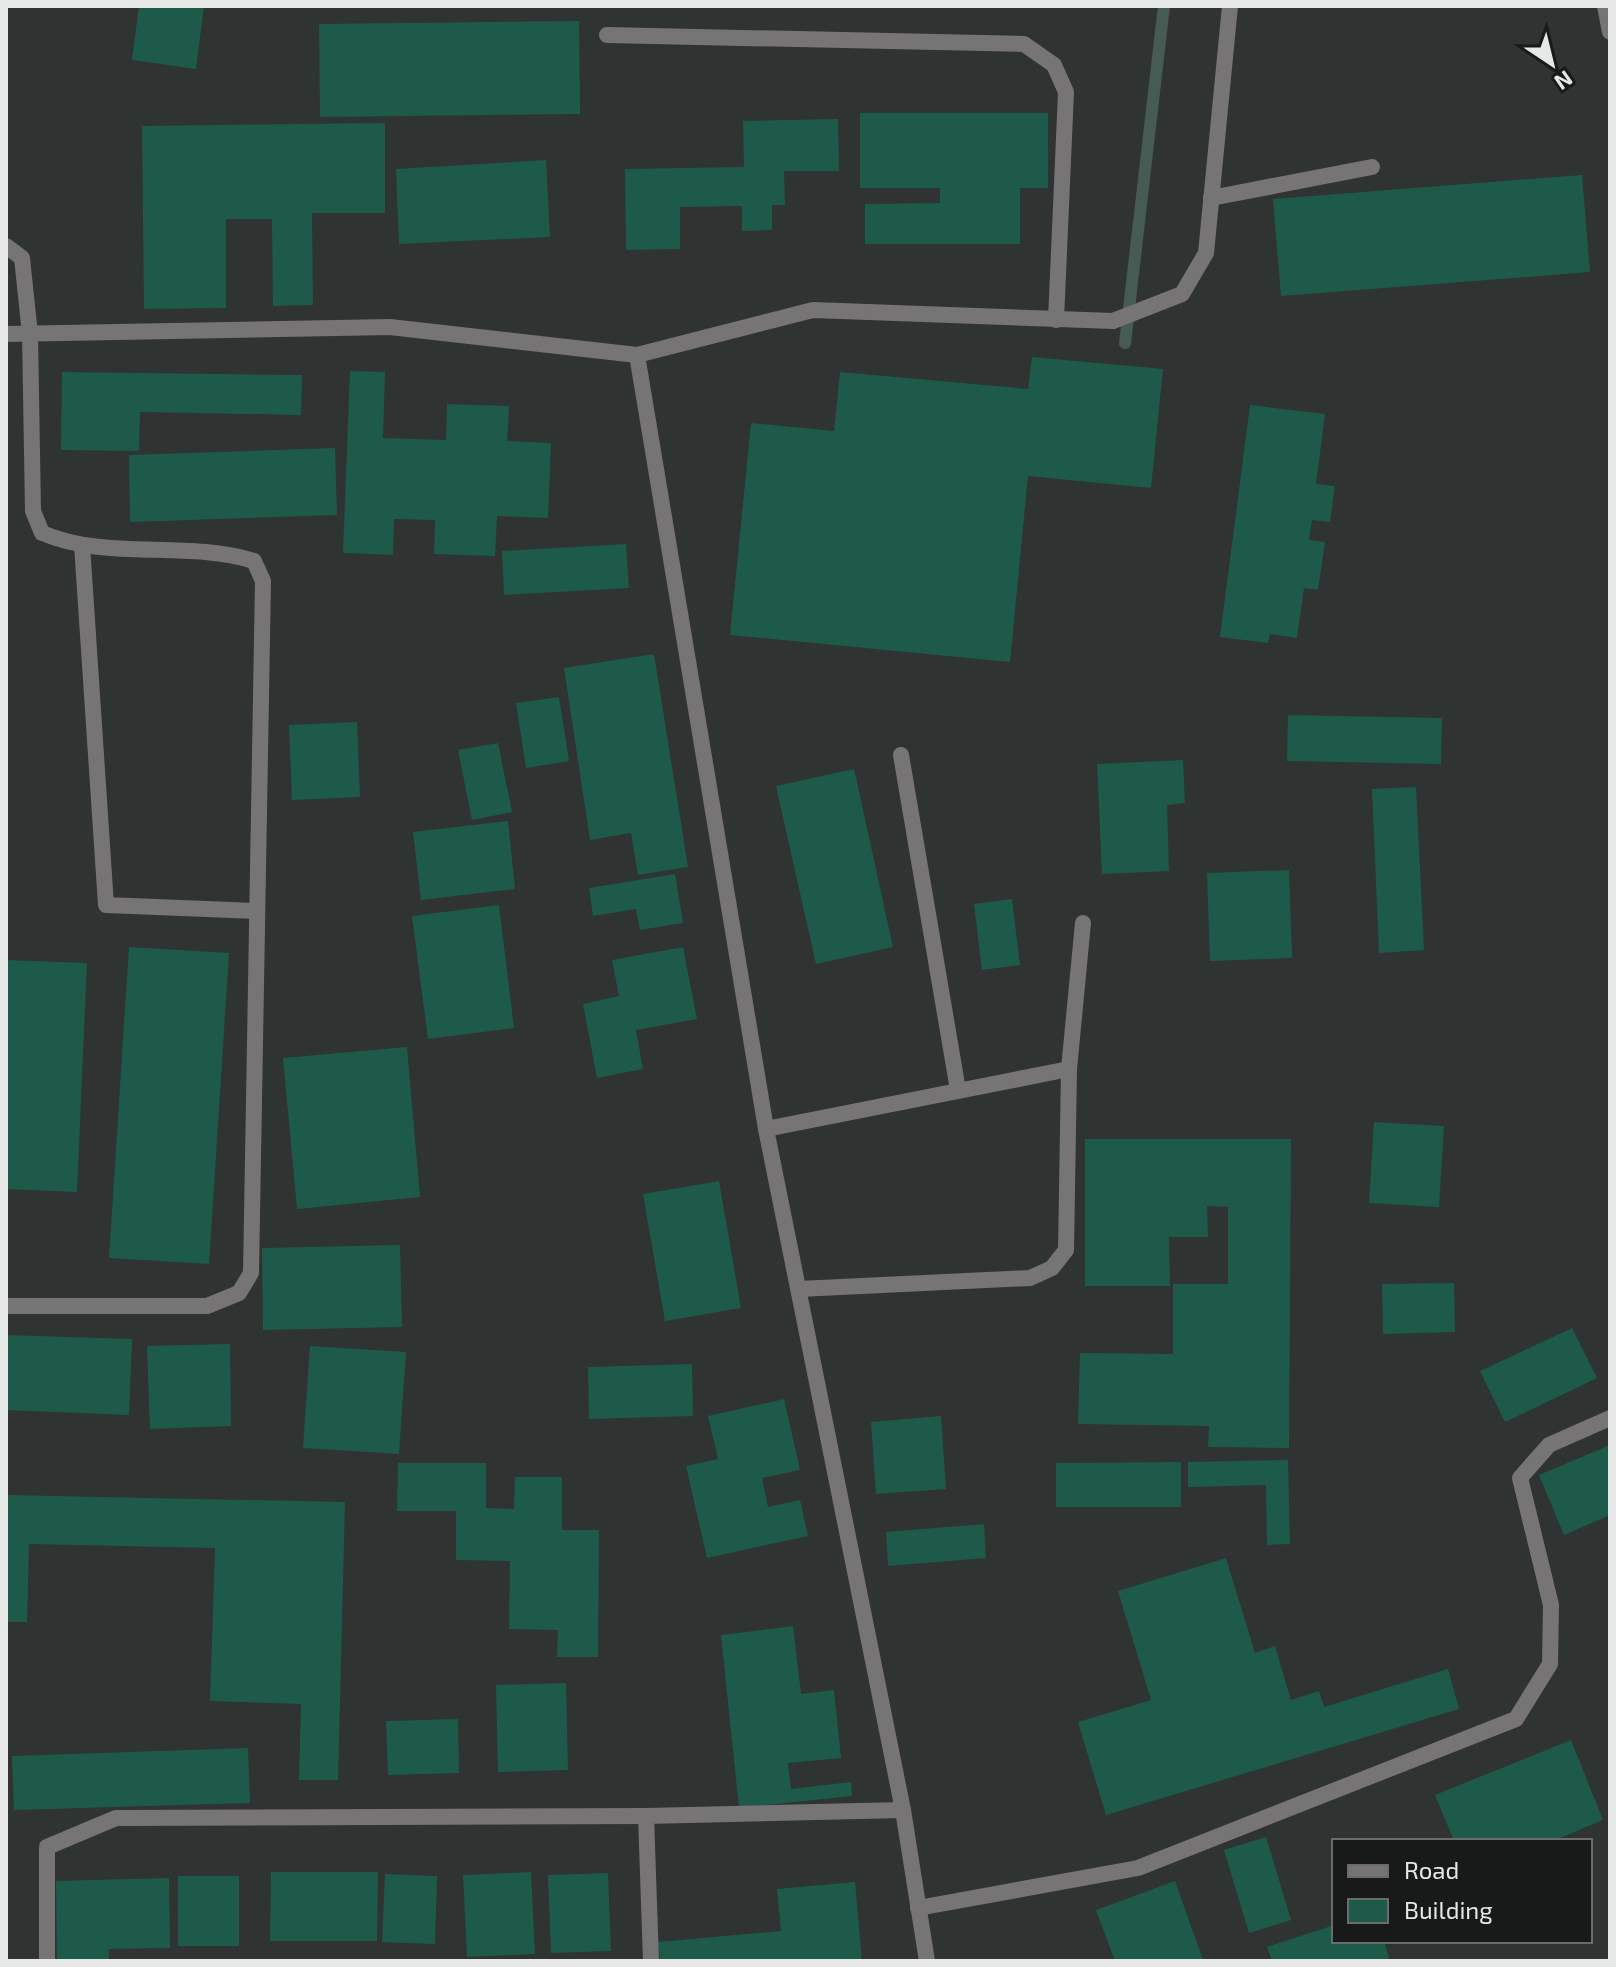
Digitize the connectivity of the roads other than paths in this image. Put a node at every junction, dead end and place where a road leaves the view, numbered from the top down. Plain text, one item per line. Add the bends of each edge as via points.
1 (1230, 6) edge
2 (1605, 6) edge
3 (1610, 32) edge
4 (607, 35) dead end
5 (1372, 167) dead end
6 (1211, 198) junction
7 (6, 246) edge
8 (1056, 320) junction
9 (6, 334) edge
10 (30, 334) junction
11 (637, 355) junction
12 (82, 545) junction
13 (901, 755) dead end
14 (257, 911) junction
15 (1083, 923) dead end
16 (1069, 1069) junction
17 (958, 1090) junction
18 (766, 1129) junction
19 (799, 1289) junction
20 (6, 1306) edge
21 (1610, 1418) edge
22 (903, 1810) junction
23 (646, 1816) junction
24 (918, 1908) junction
25 (47, 1961) edge
26 (651, 1961) edge
27 (927, 1961) edge

1 - 6 street
2 - 3 street
4 - 8 street via 1024,44 1054,65 1066,92
5 - 6 street
6 - 8 street via 1206,253 1182,294 1113,321
7 - 10 street via 22,258
8 - 11 street via 813,310
9 - 10 street
10 - 11 street via 390,327
10 - 12 street via 33,511 42,533
11 - 18 street
12 - 14 street via 106,905
12 - 14 street via 226,553 254,561 263,581
13 - 17 street
14 - 20 street via 251,1273 239,1293 207,1306
15 - 16 street
16 - 17 street
16 - 19 street via 1066,1250 1052,1268 1030,1278
17 - 18 street
18 - 19 street
19 - 22 street
21 - 24 street via 1549,1445 1520,1478 1551,1605 1550,1664 1516,1719 1138,1868
22 - 23 street
22 - 24 street
23 - 25 street via 116,1818 47,1847
23 - 26 street
24 - 27 street

